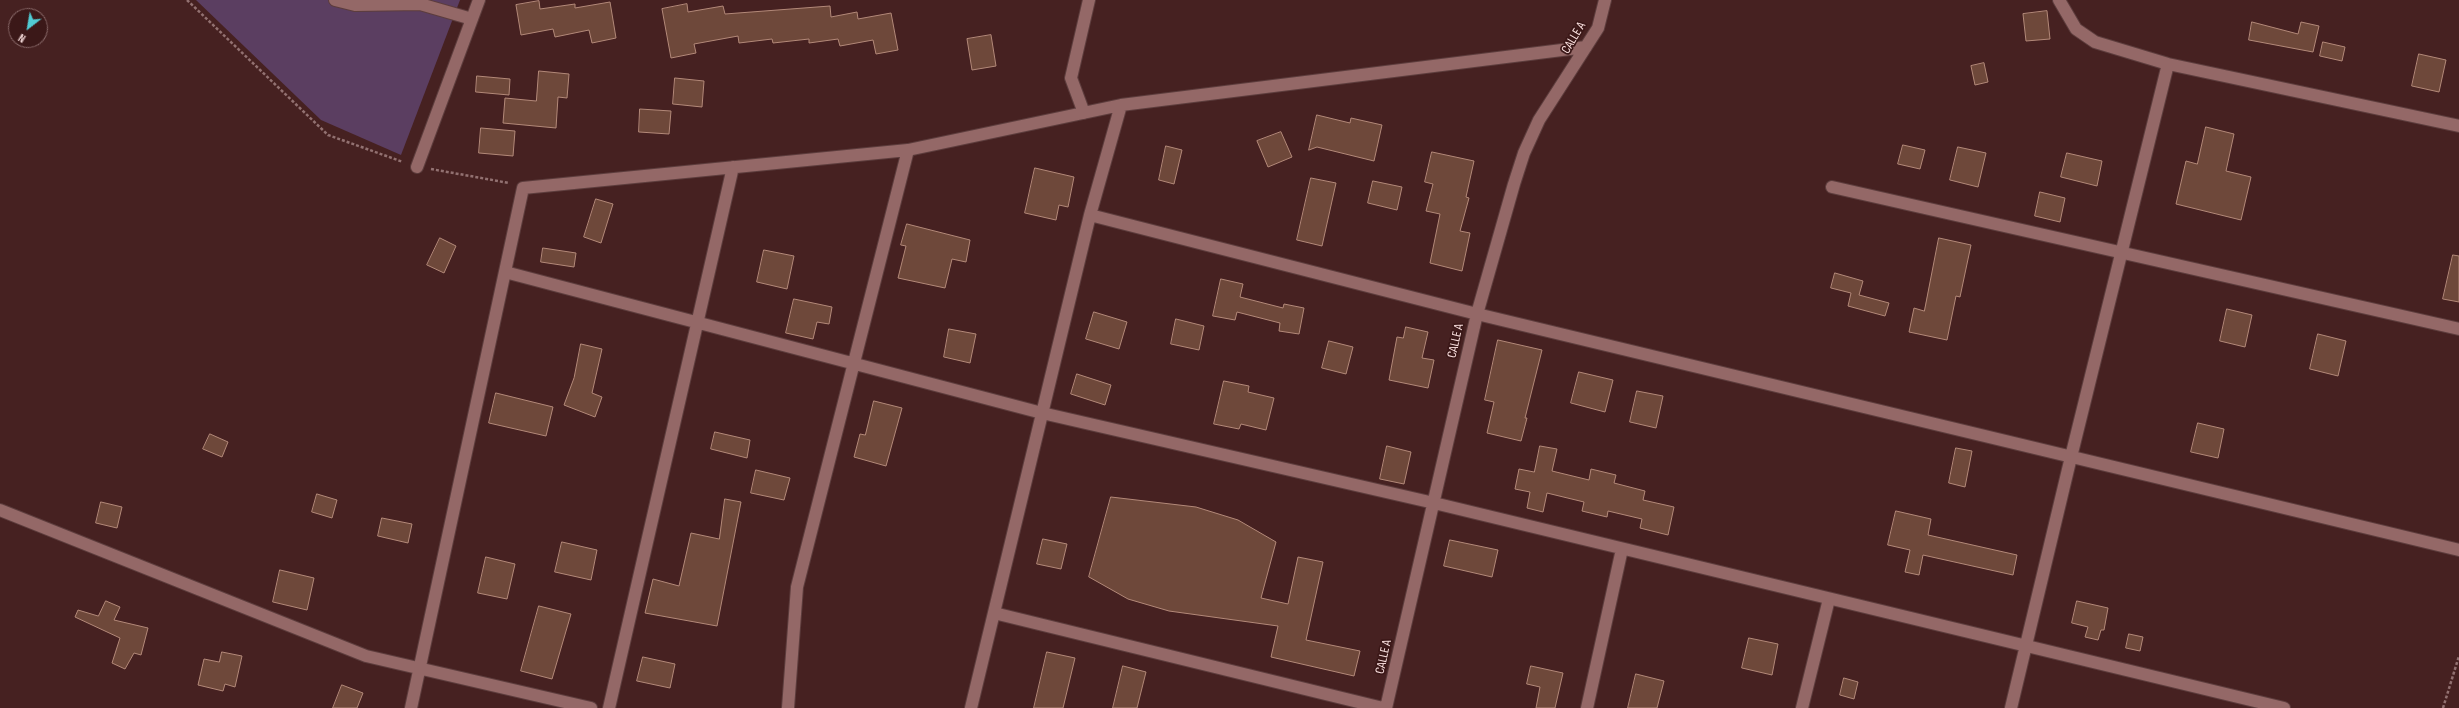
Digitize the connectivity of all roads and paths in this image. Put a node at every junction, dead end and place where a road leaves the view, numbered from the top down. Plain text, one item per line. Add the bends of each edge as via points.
1 (187, 0) edge
2 (335, 0) edge
3 (479, 0) edge
4 (1089, 0) edge
5 (1605, 0) edge
6 (2059, 0) edge
7 (472, 19) junction
8 (1586, 47) junction
9 (2168, 64) junction
10 (1121, 105) junction
11 (1084, 113) junction
12 (2459, 126) edge
13 (908, 150) junction
14 (417, 166) junction
15 (733, 168) junction
16 (512, 183) dead end
17 (1832, 186) dead end
18 (1090, 215) junction
19 (2122, 252) junction
20 (505, 272) junction
21 (1477, 314) junction
22 (697, 323) junction
23 (2459, 330) edge
24 (853, 364) junction
25 (1042, 413) junction
26 (2071, 458) junction
27 (1434, 503) junction
28 (0, 510) edge
29 (1622, 549) junction
30 (2459, 550) edge
31 (1829, 599) junction
32 (994, 613) junction
33 (2026, 646) junction
34 (2459, 656) edge
35 (420, 667) junction
36 (411, 708) edge
37 (591, 708) edge
38 (609, 708) edge
39 (788, 708) edge
40 (971, 708) edge
41 (1383, 708) edge
42 (1386, 708) edge
43 (1587, 708) edge
44 (1802, 708) edge
45 (2011, 708) edge
46 (2284, 708) edge
47 (2443, 708) edge

1 - 14 path via 328,135
2 - 7 street via 355,5 420,4
3 - 7 street
4 - 11 street via 1071,78
5 - 8 street, CALLE A via 1598,28
6 - 9 street via 2076,29 2095,42
7 - 14 street
8 - 10 street
8 - 21 street, CALLE A via 1539,120 1524,153
9 - 12 street
9 - 19 street
10 - 11 street
10 - 18 street
11 - 13 street
13 - 15 street
13 - 24 street
14 - 16 path
15 - 20 street via 523,188
15 - 22 street
17 - 19 street
18 - 21 street
18 - 25 street
19 - 23 street
19 - 26 street
20 - 22 street
20 - 35 street
21 - 26 street
21 - 27 street, CALLE A
22 - 24 street
22 - 38 street
24 - 25 street
24 - 39 street via 797,587
25 - 27 street
25 - 32 street
26 - 30 street
26 - 33 street
27 - 29 street
27 - 42 street, CALLE A
28 - 35 street via 366,656
29 - 31 street
29 - 43 street
31 - 33 street
31 - 44 street
32 - 40 street
32 - 41 street
33 - 45 street
33 - 46 street
34 - 47 path
35 - 36 street
35 - 37 street

